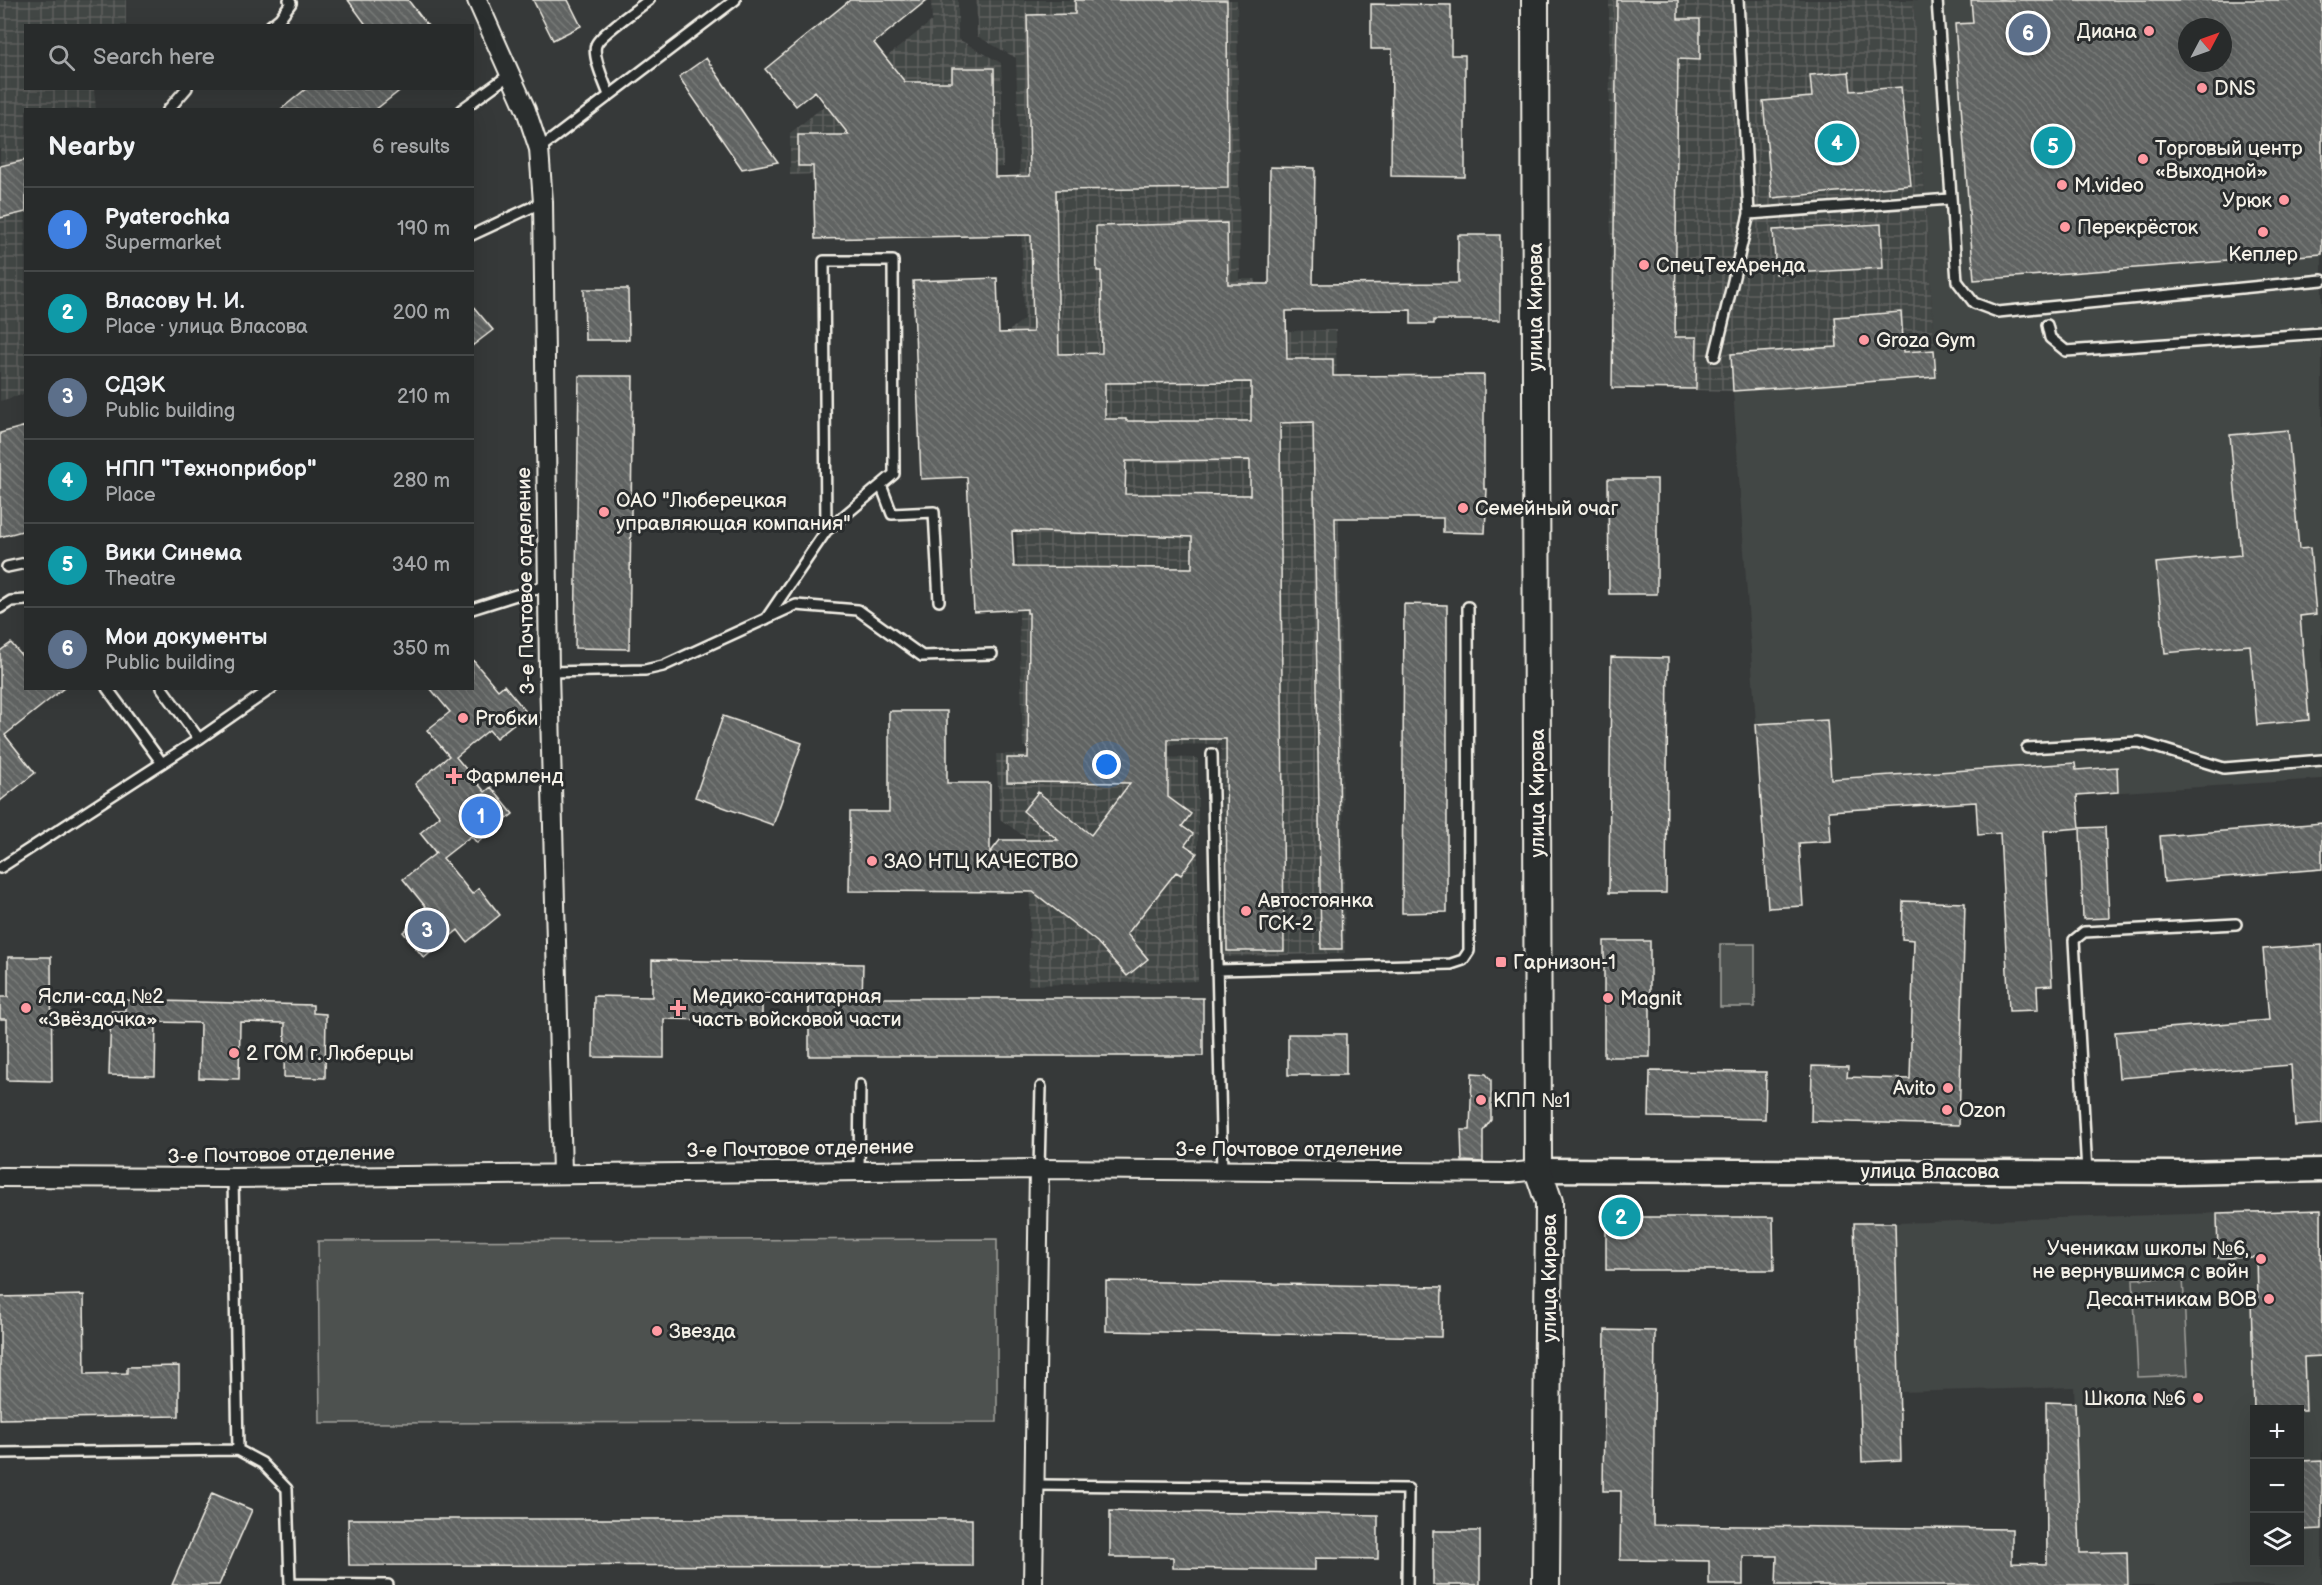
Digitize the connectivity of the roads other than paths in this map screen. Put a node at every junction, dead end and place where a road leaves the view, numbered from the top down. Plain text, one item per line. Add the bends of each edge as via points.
1 (289, 0) edge
2 (477, 0) edge
3 (649, 0) edge
4 (735, 0) edge
5 (1535, 0) edge
6 (1738, 0) edge
7 (1937, 0) edge
8 (272, 24) edge
9 (509, 75) junction
10 (185, 90) edge
11 (609, 95) junction
12 (170, 108) edge
13 (464, 108) edge
14 (538, 149) junction
15 (1950, 199) junction
16 (543, 202) junction
17 (1749, 214) junction
18 (474, 234) edge
19 (2322, 280) edge
20 (2047, 325) dead end
21 (2322, 333) edge
22 (1715, 356) dead end
23 (881, 485) junction
24 (826, 531) junction
25 (24, 563) edge
26 (7, 567) dead end
27 (548, 585) junction
28 (24, 600) edge
29 (939, 601) dead end
30 (1468, 607) dead end
31 (0, 608) edge
32 (474, 608) edge
33 (766, 619) junction
34 (992, 654) dead end
35 (549, 672) junction
36 (108, 690) edge
37 (163, 690) edge
38 (269, 690) edge
39 (199, 739) junction
40 (2027, 748) dead end
41 (1212, 754) dead end
42 (2322, 760) edge
43 (162, 763) junction
44 (0, 868) edge
45 (2236, 924) dead end
46 (1217, 970) junction
47 (860, 1085) dead end
48 (1041, 1087) dead end
49 (1039, 1169) junction
50 (859, 1170) junction
51 (1538, 1170) junction
52 (2322, 1170) edge
53 (1222, 1171) junction
54 (2087, 1172) junction
55 (562, 1173) junction
56 (0, 1177) edge
57 (233, 1178) junction
58 (238, 1450) junction
59 (0, 1454) edge
60 (1036, 1485) junction
61 (290, 1584) edge
62 (388, 1585) edge
63 (1033, 1585) edge
64 (1407, 1585) edge
65 (1546, 1585) edge

1 - 8 lane via 291,3
2 - 9 street, 3-е Почтовое отделение
3 - 11 lane via 596,45
4 - 11 lane
5 - 51 main road, улица Кирова
6 - 17 lane
7 - 15 lane
9 - 13 lane
9 - 14 street, 3-е Почтовое отделение via 526,110
10 - 12 lane
11 - 14 lane
14 - 16 street, 3-е Почтовое отделение
15 - 17 lane
15 - 19 lane via 1957,281 1974,303 1998,312
16 - 18 lane
16 - 27 street, 3-е Почтовое отделение
17 - 22 lane
20 - 21 lane via 2050,338 2066,351
23 - 24 lane
23 - 24 lane via 894,474 893,261 824,261
23 - 29 lane via 892,514 934,512
24 - 33 lane
25 - 26 lane
27 - 32 lane
27 - 35 street, 3-е Почтовое отделение
28 - 31 lane via 11,601
30 - 46 lane via 1469,951 1463,960 1451,964
33 - 34 lane via 796,605 858,610 922,656
33 - 35 lane via 663,666 645,670
35 - 55 street, 3-е Почтовое отделение
36 - 43 lane
37 - 39 lane
38 - 39 lane
39 - 43 lane
40 - 42 lane via 2139,742 2223,768
41 - 46 lane
43 - 44 lane
45 - 54 lane via 2084,932 2074,940
46 - 53 lane
47 - 50 lane
48 - 49 lane
49 - 50 street, 3-е Почтовое отделение
49 - 53 street, 3-е Почтовое отделение
49 - 60 street
50 - 55 street, 3-е Почтовое отделение
51 - 53 street, 3-е Почтовое отделение
51 - 54 street, улица Власова
51 - 65 main road, улица Кирова via 1549,1202
52 - 54 street, улица Власова
55 - 57 street, 3-е Почтовое отделение
56 - 57 street, 3-е Почтовое отделение
57 - 58 lane
58 - 59 lane
58 - 61 lane via 262,1463 287,1489
60 - 63 street
60 - 64 lane via 1408,1489
61 - 62 lane

